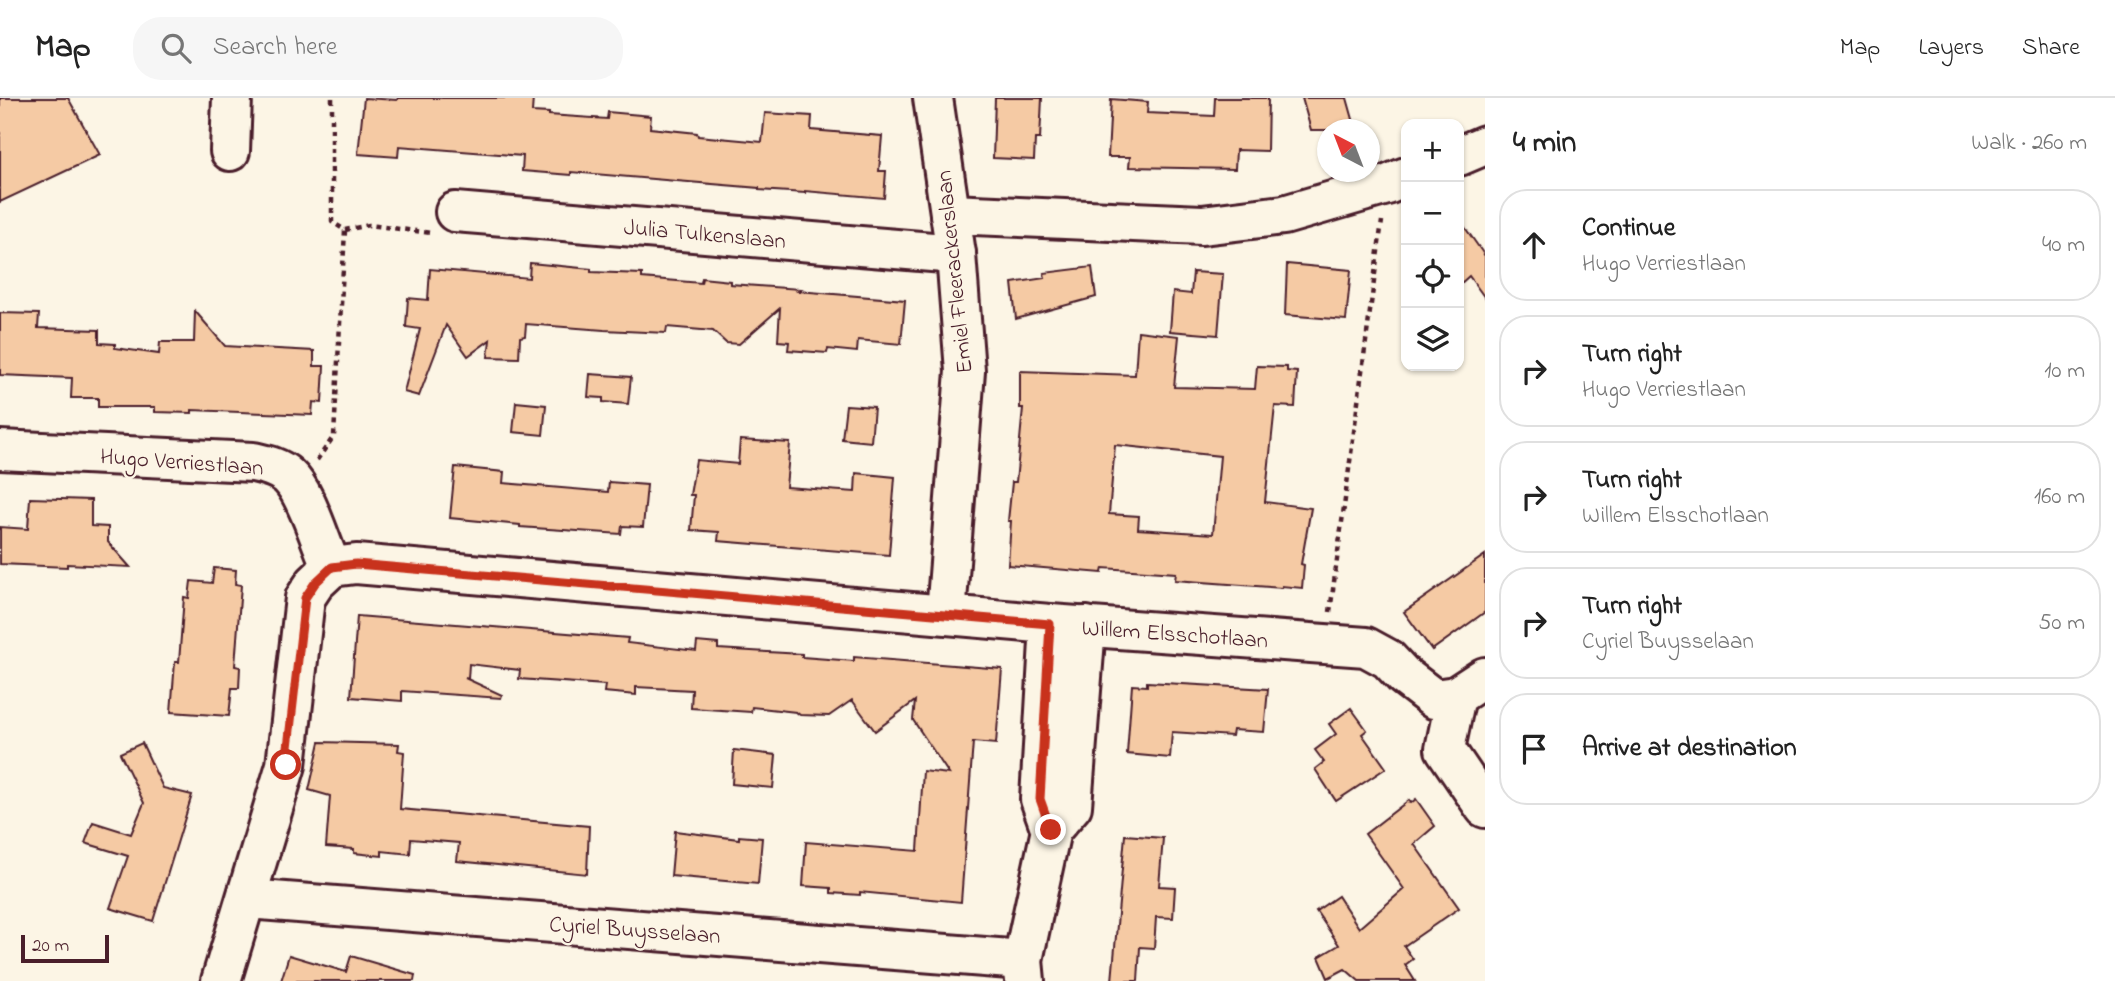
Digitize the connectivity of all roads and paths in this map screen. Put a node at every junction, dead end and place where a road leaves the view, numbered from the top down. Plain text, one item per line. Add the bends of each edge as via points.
1 (232, 98) edge
2 (332, 98) edge
3 (933, 98) edge
4 (1485, 145) edge
5 (230, 151) dead end
6 (1464, 154) edge
7 (1397, 181) edge
8 (454, 212) joint
9 (950, 214) junction
10 (345, 230) junction
11 (956, 254) junction
12 (0, 450) edge
13 (298, 486) junction
14 (332, 567) junction
15 (946, 614) junction
16 (1068, 625) junction
17 (1326, 644) junction
18 (1471, 686) edge
19 (1485, 807) edge
20 (247, 899) junction
21 (1024, 971) edge
22 (222, 981) edge

1 - 5 street
2 - 10 path via 332,222
3 - 9 street, Emiel Fleerackerslaan
4 - 6 street
7 - 9 street via 1284,215 1202,225
7 - 17 path
8 - 10 path via 437,234 369,225
8 - 11 street, Julia Tulkenslaan
9 - 11 street, Emiel Fleerackerslaan
10 - 13 path via 334,436
11 - 15 street, Emiel Fleerackerslaan via 965,371
12 - 13 street, Hugo Verriestlaan via 253,462 272,466
13 - 14 street
14 - 15 street, Willem Elsschotlaan via 356,564
14 - 20 street via 305,598 286,765
15 - 16 street, Willem Elsschotlaan
16 - 17 street, Willem Elsschotlaan
16 - 21 street, Cyriel Buysselaan via 1040,799 1051,830
17 - 18 street, Willem Elsschotlaan via 1366,647 1388,659 1434,699
18 - 19 street, Willem Elsschotlaan via 1445,749
20 - 21 street, Cyriel Buysselaan
20 - 22 street

